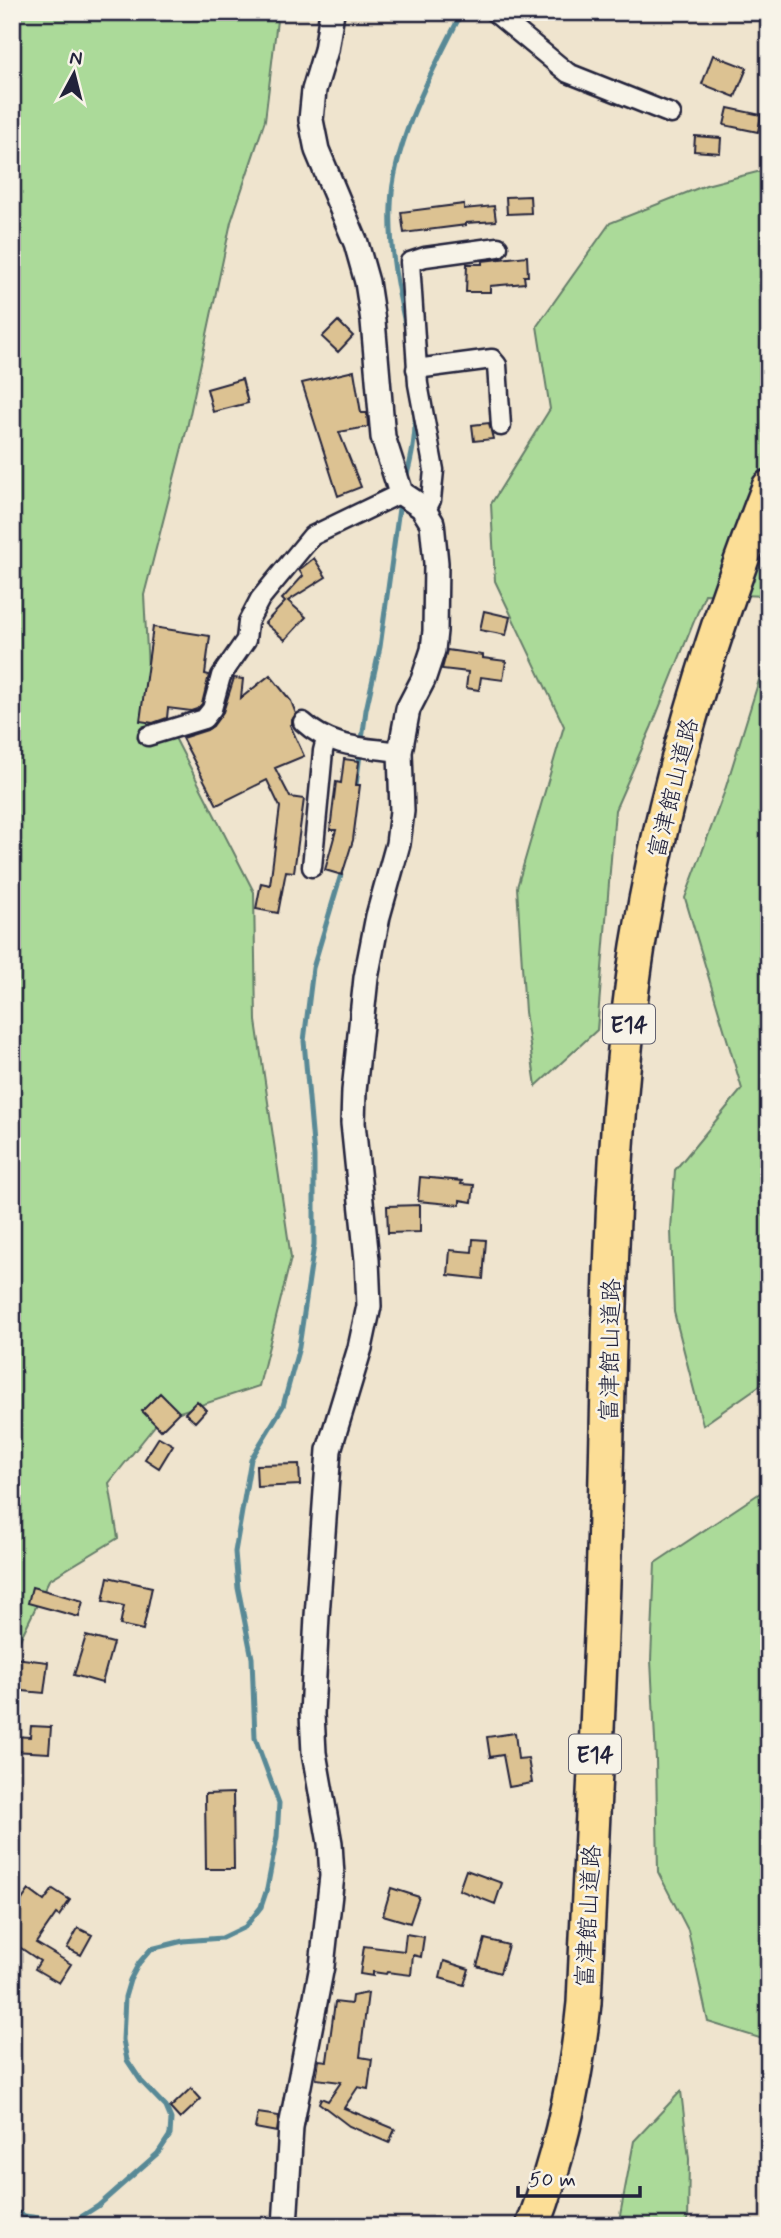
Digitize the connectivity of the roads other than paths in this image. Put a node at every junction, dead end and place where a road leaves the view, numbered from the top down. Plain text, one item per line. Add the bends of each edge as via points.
1 (332, 12) edge
2 (494, 12) edge
3 (671, 114) dead end
4 (498, 247) dead end
5 (416, 369) junction
6 (501, 426) dead end
7 (769, 487) edge
8 (401, 493) junction
9 (425, 512) junction
10 (303, 722) dead end
11 (148, 736) dead end
12 (326, 739) junction
13 (400, 752) junction
14 (312, 867) dead end
15 (285, 2226) edge
16 (533, 2226) edge

1 - 8 street via 311,120 317,150 356,243 367,282 383,437
2 - 3 street via 568,73
4 - 5 street via 410,262
5 - 6 street via 492,359 497,365
5 - 9 street via 434,470
7 - 16 highway, 富津館山道路 / E14 via 709,654 678,760 646,902 632,1000 614,1212 604,1580 584,2003 568,2112
8 - 9 street
8 - 11 street via 312,536 260,599 248,622 246,640 220,676 212,709 204,719
9 - 13 street via 432,523 436,563 433,650 408,709
10 - 12 street
12 - 13 street
12 - 14 street
13 - 15 street via 398,844 366,978 354,1091 369,1306 329,1450 317,1616 314,1753 332,1876 322,1966 291,2127

